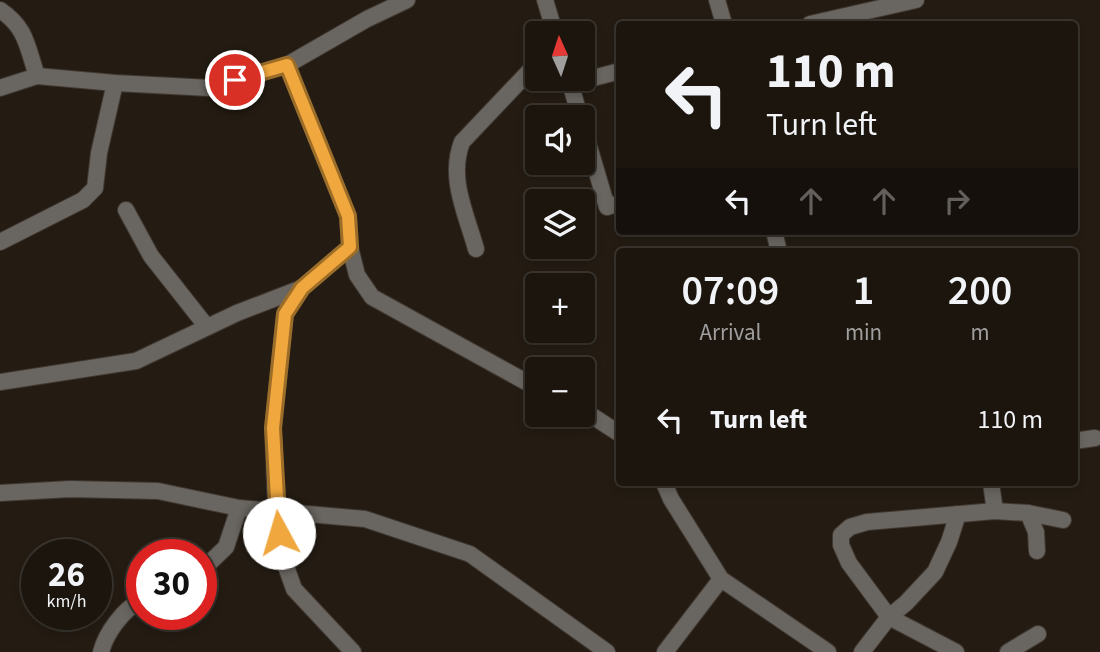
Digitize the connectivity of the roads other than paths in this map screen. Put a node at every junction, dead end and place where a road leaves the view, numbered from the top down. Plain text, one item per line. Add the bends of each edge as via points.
1 (407, 0) edge
2 (545, 0) edge
3 (717, 0) edge
4 (916, 0) edge
5 (0, 10) edge
6 (551, 21) edge
7 (723, 21) edge
8 (823, 21) edge
9 (287, 65) junction
10 (616, 72) edge
11 (37, 76) junction
12 (525, 76) edge
13 (595, 76) edge
14 (115, 83) junction
15 (0, 88) edge
16 (595, 166) edge
17 (616, 204) edge
18 (126, 210) dead end
19 (0, 242) edge
20 (350, 247) junction
21 (476, 249) dead end
22 (302, 288) junction
23 (207, 327) junction
24 (525, 381) edge
25 (0, 382) edge
26 (595, 418) edge
27 (616, 431) edge
28 (1095, 438) dead end
29 (1078, 440) edge
30 (665, 486) edge
31 (991, 486) edge
32 (0, 493) edge
33 (239, 508) junction
34 (276, 510) junction
35 (995, 511) junction
36 (1028, 513) junction
37 (958, 514) junction
38 (1063, 520) dead end
39 (1037, 551) dead end
40 (217, 556) edge
41 (721, 579) junction
42 (126, 613) edge
43 (890, 617) junction
44 (1038, 634) dead end
45 (101, 652) edge
46 (353, 652) edge
47 (607, 652) edge
48 (665, 652) edge
49 (828, 652) edge
50 (862, 652) edge
51 (956, 652) edge
52 (1008, 652) edge

1 - 9 street
2 - 6 street
3 - 7 street
4 - 8 street
5 - 11 street via 21,28
9 - 14 street via 210,88
9 - 20 street via 348,216
10 - 13 street
11 - 14 street
11 - 15 street
12 - 21 street via 462,142 456,159 456,178
14 - 19 street via 92,193
16 - 17 street via 607,207
18 - 23 street via 151,256
20 - 22 street
20 - 24 street via 357,275 372,297
22 - 23 street
22 - 34 street via 285,314 273,428
23 - 25 street via 136,361
26 - 27 street
28 - 29 street
30 - 41 street
31 - 35 street
32 - 33 street via 158,491
33 - 34 street
33 - 40 street via 226,547
34 - 46 street via 282,555 294,589
34 - 47 street via 366,519 470,554
35 - 36 street
35 - 37 street
36 - 38 street
36 - 39 street
37 - 43 street via 934,572
37 - 43 street via 867,522 841,535 849,563
41 - 48 street
41 - 49 street
42 - 45 street via 105,636
43 - 50 street
43 - 51 street
44 - 52 street

